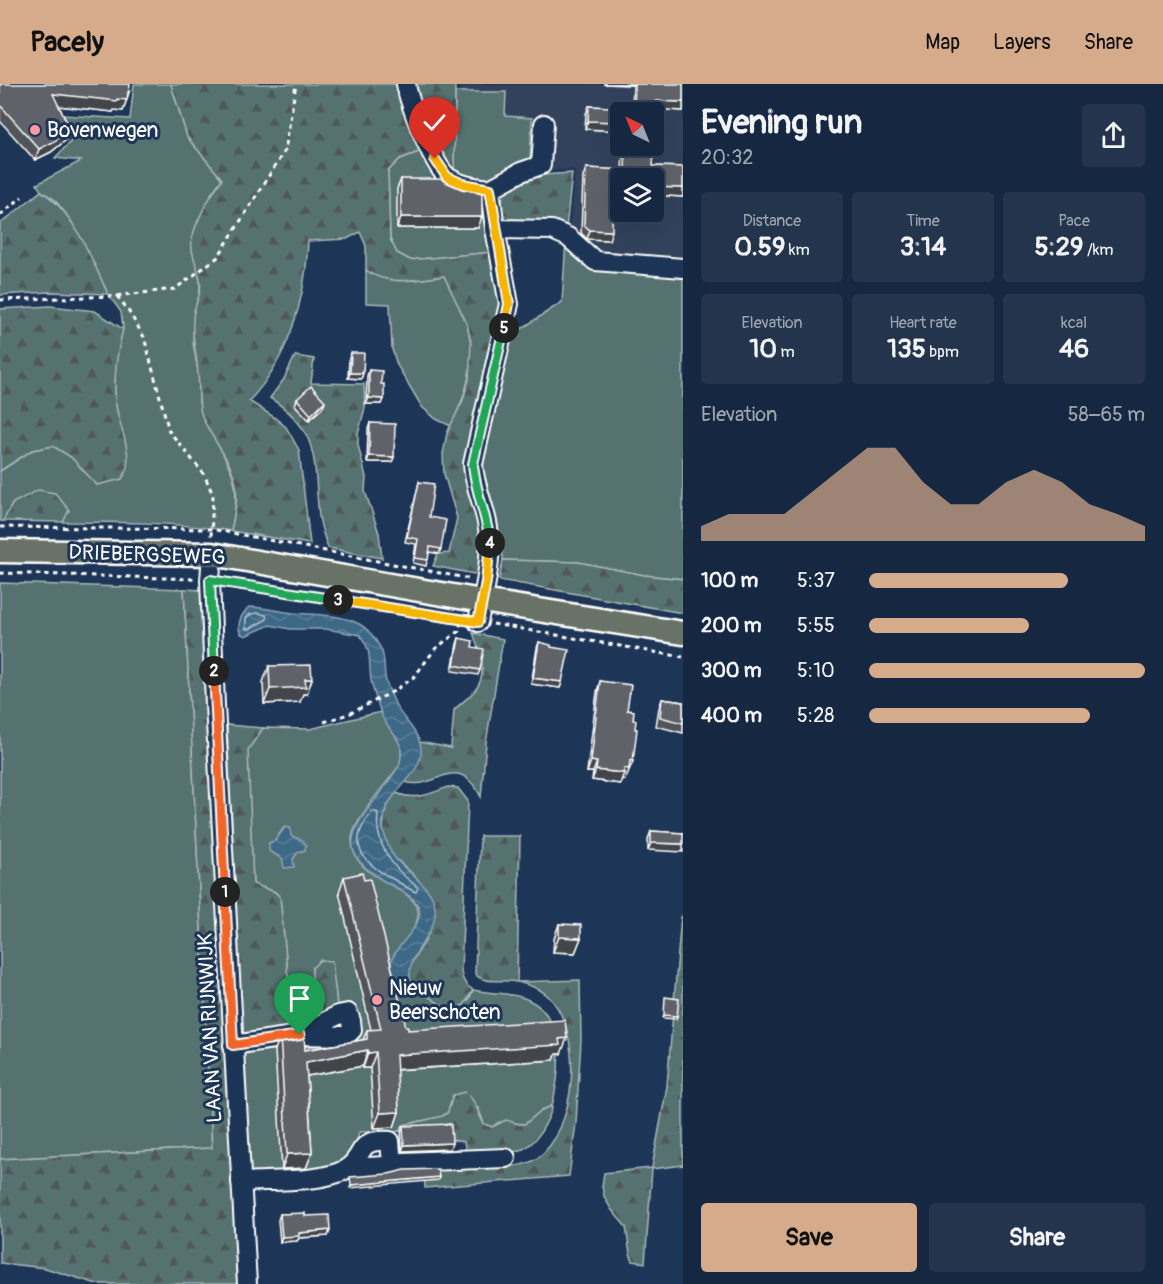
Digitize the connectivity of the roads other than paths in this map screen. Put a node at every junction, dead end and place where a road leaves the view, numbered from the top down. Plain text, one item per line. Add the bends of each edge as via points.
1 (406, 84) edge
2 (544, 124) dead end
3 (490, 189) junction
4 (495, 229) junction
5 (683, 268) edge
6 (0, 551) edge
7 (212, 554) junction
8 (474, 614) junction
9 (683, 633) edge
10 (300, 1035) edge
11 (233, 1045) junction
12 (506, 1158) dead end
13 (392, 1164) junction
14 (348, 1168) junction
15 (241, 1182) junction
16 (246, 1284) edge

1 - 3 street via 408,98 447,177
2 - 3 street via 541,165
3 - 4 street
4 - 5 street via 552,230 568,237 595,261
4 - 8 street via 509,304 473,464 490,549
6 - 7 main road, DRIEBERGSEWEG
7 - 8 main road, DRIEBERGSEWEG
7 - 11 street, LAAN VAN RIJNWIJK via 210,580
8 - 9 main road, DRIEBERGSEWEG
10 - 11 street
11 - 15 street, LAAN VAN RIJNWIJK
12 - 13 street
13 - 14 street
13 - 14 street via 390,1141 374,1140
14 - 15 street via 326,1177
15 - 16 street, LAAN VAN RIJNWIJK

